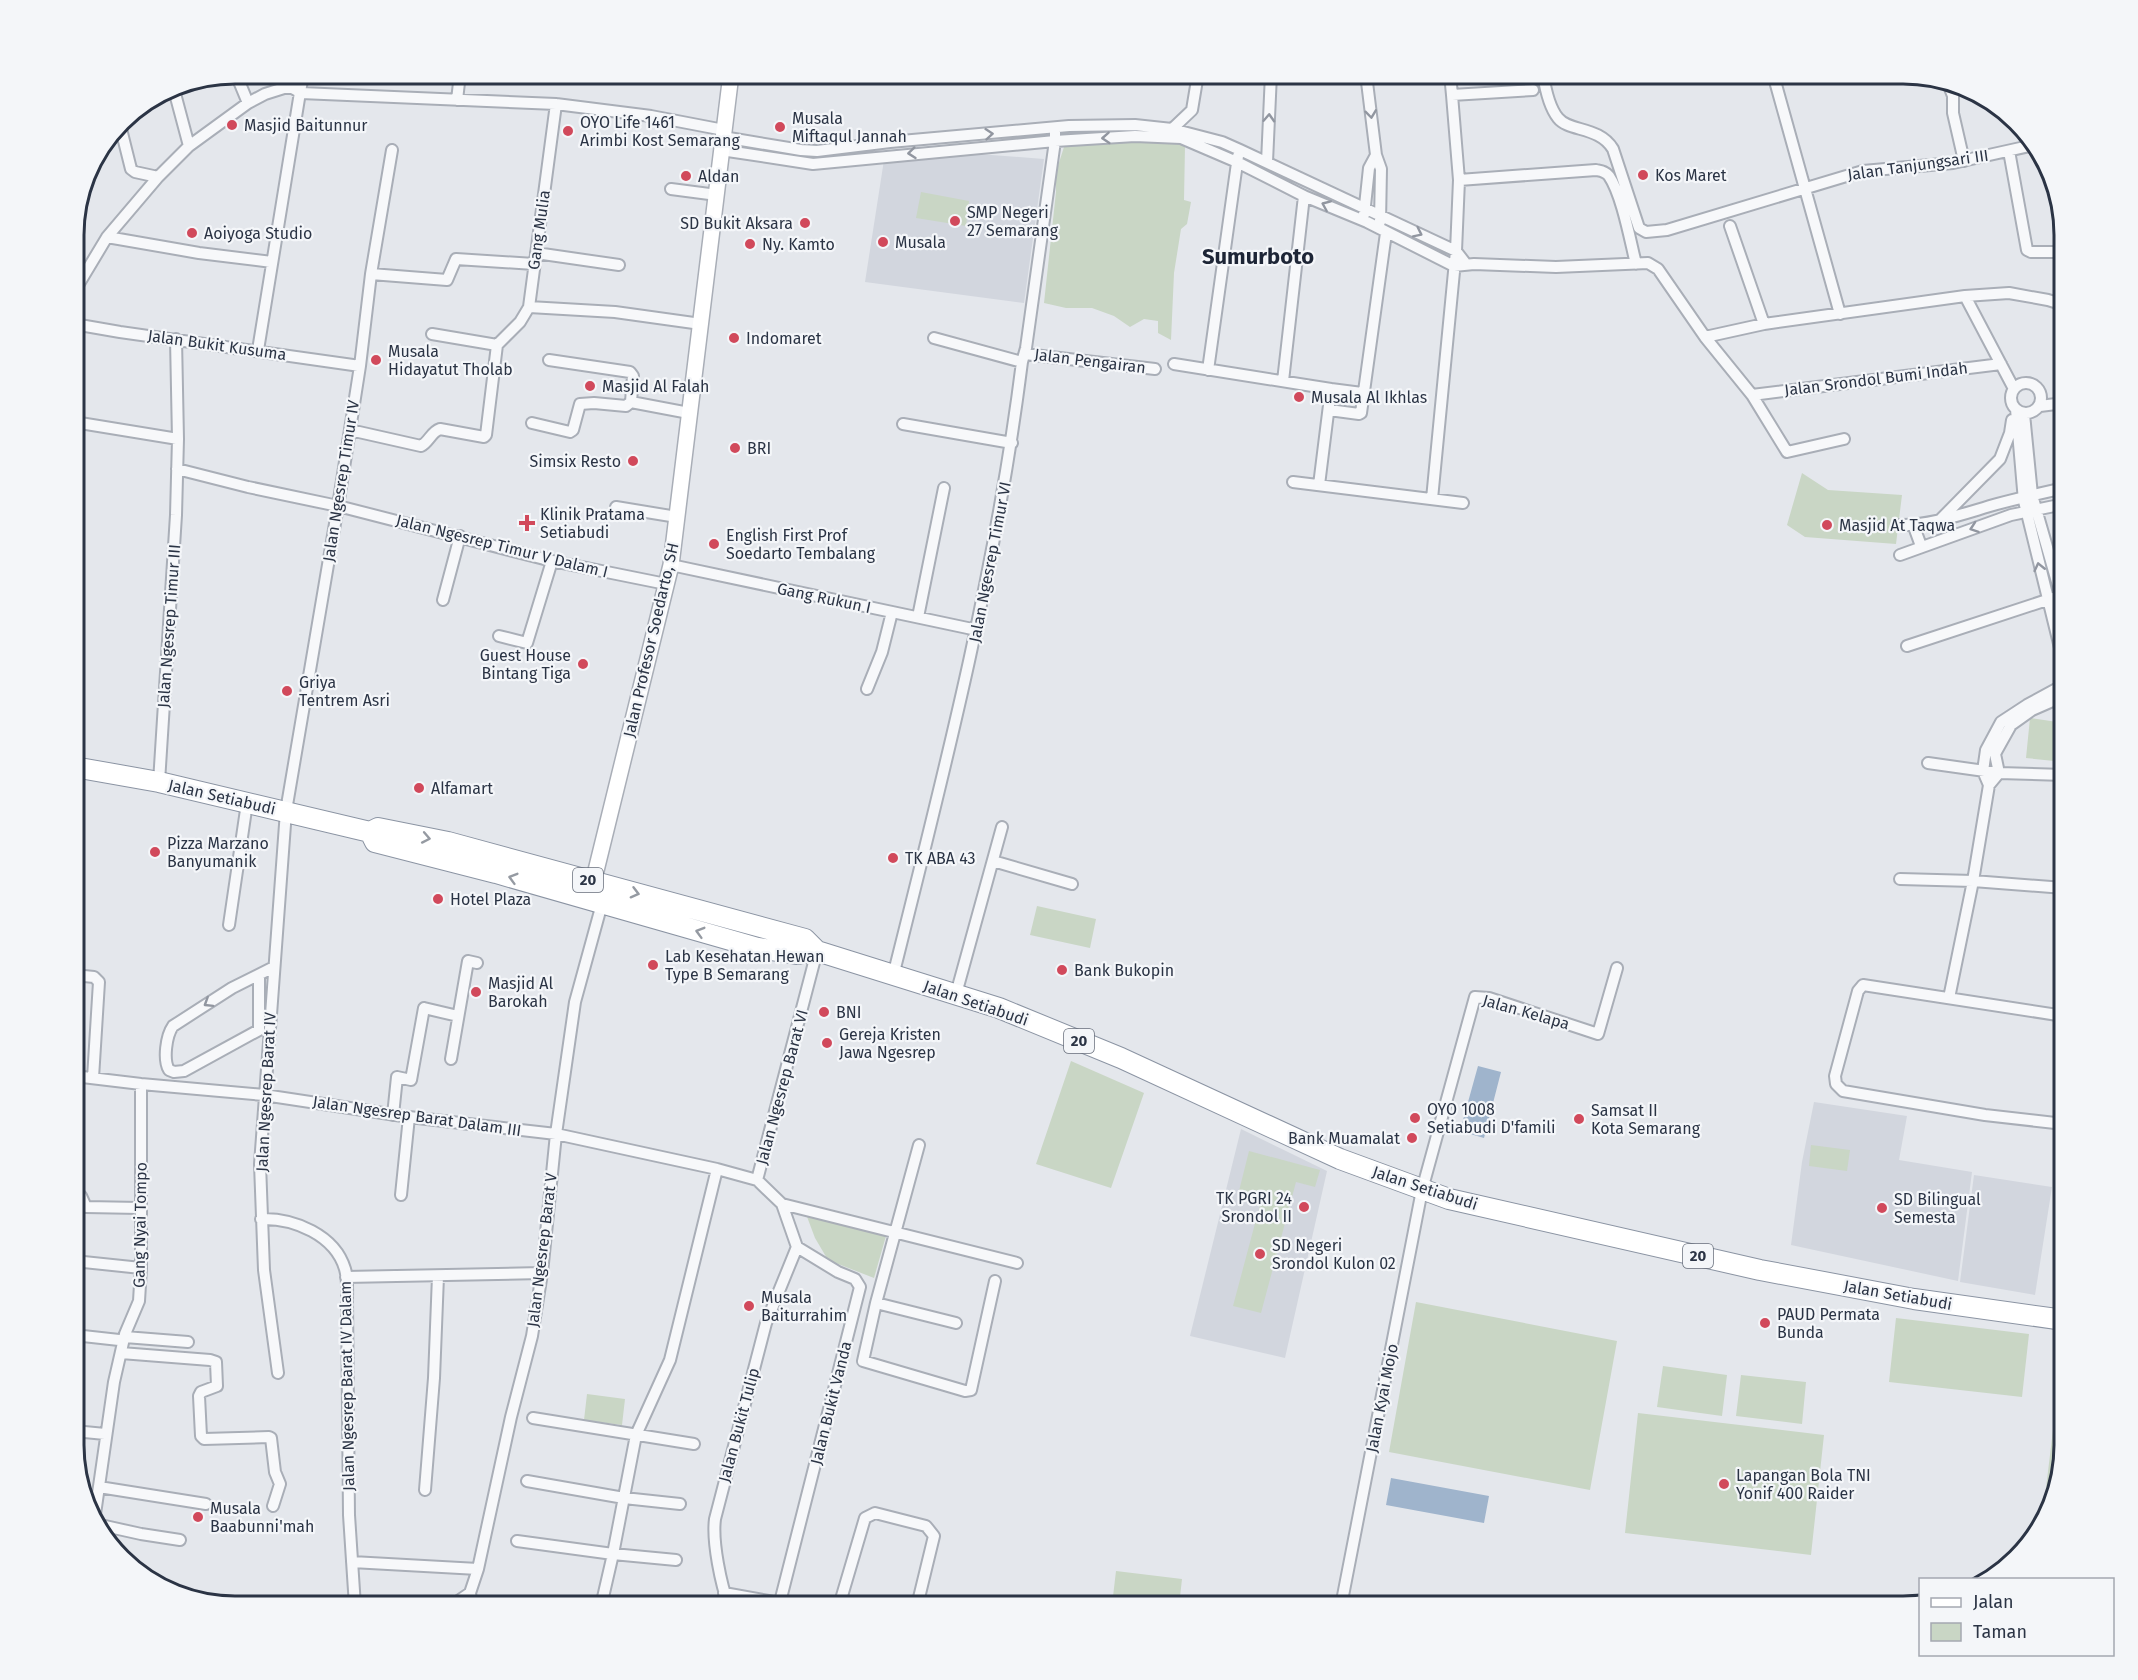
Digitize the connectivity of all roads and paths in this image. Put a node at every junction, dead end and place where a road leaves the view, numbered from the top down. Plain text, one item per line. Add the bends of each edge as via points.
1 (240, 84) edge
2 (302, 84) edge
3 (459, 84) edge
4 (730, 84) edge
5 (1196, 84) edge
6 (1271, 84) edge
7 (1367, 84) edge
8 (1451, 84) edge
9 (1546, 84) edge
10 (1776, 84) edge
11 (1533, 90) dead end
12 (1951, 92) edge
13 (301, 93) junction
14 (1452, 95) junction
15 (176, 97) edge
16 (457, 100) junction
17 (248, 103) junction
18 (556, 104) junction
19 (1055, 128) junction
20 (1172, 129) junction
21 (1135, 130) junction
22 (122, 134) edge
23 (966, 136) junction
24 (723, 139) junction
25 (750, 141) junction
26 (1055, 141) junction
27 (890, 142) junction
28 (189, 146) junction
29 (967, 148) junction
30 (2026, 148) edge
31 (837, 149) junction
32 (392, 150) dead end
33 (1240, 150) junction
34 (2009, 151) junction
35 (748, 153) junction
36 (891, 155) junction
37 (1376, 155) junction
38 (1964, 161) junction
39 (838, 162) junction
40 (1237, 162) junction
41 (1267, 162) junction
42 (158, 177) junction
43 (1459, 180) junction
44 (671, 189) dead end
45 (1804, 190) junction
46 (717, 195) junction
47 (1304, 196) junction
48 (1365, 208) junction
49 (1381, 216) junction
50 (1363, 221) junction
51 (1730, 226) dead end
52 (1383, 231) junction
53 (107, 237) junction
54 (1456, 251) junction
55 (2054, 252) edge
56 (535, 259) junction
57 (272, 262) junction
58 (1466, 264) junction
59 (1636, 264) junction
60 (619, 265) dead end
61 (1454, 266) junction
62 (371, 274) junction
63 (84, 275) edge
64 (1965, 296) junction
65 (2054, 302) edge
66 (529, 307) junction
67 (1839, 315) junction
68 (701, 324) junction
69 (1764, 324) junction
70 (84, 325) edge
71 (432, 334) dead end
72 (1705, 337) junction
73 (934, 338) dead end
74 (176, 339) junction
75 (496, 345) junction
76 (258, 350) junction
77 (1024, 358) junction
78 (549, 360) dead end
79 (1174, 364) dead end
80 (2001, 364) junction
81 (360, 366) junction
82 (1155, 369) dead end
83 (1208, 370) junction
84 (1283, 381) junction
85 (2014, 388) junction
86 (1330, 389) junction
87 (1362, 393) junction
88 (1752, 395) junction
89 (631, 402) junction
90 (2054, 404) edge
91 (2040, 406) junction
92 (1329, 410) junction
93 (2018, 410) junction
94 (689, 413) junction
95 (532, 423) dead end
96 (84, 424) edge
97 (903, 424) dead end
98 (350, 430) junction
99 (178, 439) junction
100 (1844, 439) dead end
101 (1012, 443) junction
102 (177, 469) junction
103 (1293, 482) dead end
104 (1319, 485) junction
105 (944, 488) dead end
106 (2054, 493) edge
107 (1432, 499) junction
108 (1463, 503) dead end
109 (2029, 504) junction
110 (2054, 504) edge
111 (338, 506) junction
112 (616, 507) dead end
113 (677, 517) junction
114 (1941, 519) junction
115 (1898, 525) dead end
116 (1914, 526) junction
117 (460, 536) junction
118 (1921, 545) junction
119 (1900, 555) dead end
120 (552, 561) junction
121 (670, 565) junction
122 (2054, 574) edge
123 (666, 584) junction
124 (2047, 599) junction
125 (2054, 599) edge
126 (443, 600) dead end
127 (892, 612) junction
128 (918, 617) junction
129 (2054, 626) edge
130 (977, 630) junction
131 (499, 636) dead end
132 (1908, 646) dead end
133 (867, 689) dead end
134 (2054, 693) edge
135 (2054, 695) edge
136 (1928, 763) dead end
137 (84, 769) edge
138 (1983, 771) junction
139 (1999, 773) junction
140 (2054, 775) edge
141 (159, 782) junction
142 (1989, 785) junction
143 (247, 803) junction
144 (286, 812) junction
145 (1002, 827) dead end
146 (993, 861) junction
147 (1900, 879) dead end
148 (1973, 881) junction
149 (1072, 884) dead end
150 (2054, 887) edge
151 (598, 893) junction
152 (229, 925) dead end
153 (817, 951) junction
154 (477, 963) dead end
155 (274, 967) junction
156 (1617, 968) dead end
157 (259, 975) junction
158 (84, 976) edge
159 (893, 976) junction
160 (956, 994) junction
161 (1949, 998) junction
162 (2054, 1014) edge
163 (458, 1016) junction
164 (451, 1059) dead end
165 (84, 1077) edge
166 (93, 1078) junction
167 (141, 1084) junction
168 (264, 1095) junction
169 (393, 1115) junction
170 (409, 1117) junction
171 (2054, 1123) edge
172 (556, 1134) junction
173 (919, 1145) dead end
174 (717, 1170) junction
175 (757, 1180) junction
176 (1422, 1190) junction
177 (401, 1196) dead end
178 (84, 1203) edge
179 (782, 1204) junction
180 (140, 1208) junction
181 (261, 1219) junction
182 (895, 1233) junction
183 (797, 1247) junction
184 (84, 1262) edge
185 (1017, 1263) dead end
186 (141, 1268) junction
187 (542, 1273) junction
188 (438, 1276) junction
189 (346, 1277) junction
190 (995, 1281) dead end
191 (876, 1303) junction
192 (2054, 1319) edge
193 (956, 1323) dead end
194 (84, 1336) edge
195 (122, 1338) junction
196 (188, 1342) dead end
197 (121, 1353) junction
198 (278, 1373) dead end
199 (533, 1418) dead end
200 (84, 1432) edge
201 (105, 1434) junction
202 (636, 1435) junction
203 (694, 1444) dead end
204 (527, 1481) dead end
205 (99, 1487) junction
206 (425, 1490) dead end
207 (624, 1497) junction
208 (206, 1504) dead end
209 (680, 1504) dead end
210 (97, 1505) edge
211 (273, 1506) dead end
212 (107, 1525) edge
213 (180, 1540) dead end
214 (517, 1541) dead end
215 (614, 1554) junction
216 (676, 1560) dead end
217 (352, 1562) junction
218 (478, 1569) junction
219 (470, 1593) junction
220 (724, 1593) junction
221 (354, 1596) edge
222 (466, 1596) edge
223 (470, 1596) edge
224 (604, 1596) edge
225 (725, 1596) edge
226 (738, 1596) edge
227 (781, 1596) edge
228 (842, 1596) edge
229 (919, 1596) edge
230 (1343, 1596) edge

1 - 17 street
2 - 13 street
3 - 16 street
4 - 24 main road, Jalan Profesor Soedarto, SH
5 - 20 street via 1192,110
41 -> 6 street
7 -> 37 street
8 - 14 street
9 - 45 street, Jalan Tanjungsari III via 1558,119 1609,142 1642,231 1667,230
10 - 45 street
11 - 14 street
12 - 38 street
13 - 16 street
13 - 17 street via 284,88
13 - 57 street
14 - 43 street
15 - 28 street
16 - 18 street
17 - 28 street
18 - 24 street via 651,116
18 - 56 street, Gang Mulia
19 - 21 street
23 -> 19 street
19 - 26 street
20 - 21 street
20 - 33 street
21 -> 26 street
21 - 40 street via 1185,139
22 - 42 street via 131,169
23 - 27 street
23 - 29 street
24 - 25 street
24 - 35 street
24 - 46 main road, Jalan Profesor Soedarto, SH
25 - 31 street via 808,151
25 - 35 street
26 - 29 street
26 - 77 street, Jalan Ngesrep Timur VI
27 - 31 street
27 - 36 street
28 - 42 street
29 -> 36 street
30 - 34 street, Jalan Tanjungsari III
31 - 39 street
32 - 62 street, Jalan Ngesrep Timur IV
33 - 40 street
33 - 41 street
34 - 38 street, Jalan Tanjungsari III
34 - 55 street via 2027,250
35 - 39 street via 807,164
36 - 39 street
37 - 48 street via 1370,168
37 - 49 street via 1381,169
38 - 45 street, Jalan Tanjungsari III via 1863,171
40 - 47 street
40 - 83 street
41 - 48 street
42 - 53 street
43 - 54 street
43 - 59 street via 1546,172 1604,172 1620,203
44 - 46 street
45 - 67 street
46 - 68 main road, Jalan Profesor Soedarto, SH
50 -> 47 street
47 - 84 street
48 - 49 street
48 - 50 street
49 - 52 street
49 -> 54 street
50 - 52 street
51 - 69 street
52 - 61 street
52 - 87 street
53 - 57 street
53 - 63 street
54 - 58 street
54 - 61 street
56 - 60 street
56 - 62 street via 456,259 447,280
56 - 66 street, Gang Mulia
57 - 76 street
58 - 59 street
58 - 61 street
59 - 72 street via 1648,263 1658,269
61 - 107 street
62 - 81 street, Jalan Ngesrep Timur IV
64 - 65 street via 2010,293
64 - 67 street via 1858,309
64 - 80 street
66 - 68 street via 615,312
66 - 75 street via 520,322
67 - 69 street
68 - 94 main road, Jalan Profesor Soedarto, SH
69 - 72 street
70 - 74 street, Jalan Bukit Kusuma
71 - 75 street
72 - 88 street
73 - 77 street, Jalan Pengairan
74 - 76 street, Jalan Bukit Kusuma
74 - 99 street, Jalan Ngesrep Timur III
75 - 98 street via 484,437 440,429 421,446
76 - 81 street, Jalan Bukit Kusuma
77 - 82 street, Jalan Pengairan
77 - 101 street, Jalan Ngesrep Timur VI
78 - 89 street via 630,372
79 - 83 street
80 - 85 street
80 - 88 street, Jalan Srondol Bumi Indah
81 - 98 street, Jalan Ngesrep Timur IV
83 - 84 street
84 - 86 street
85 - 91 street via 2022,383 2037,387 2042,396
85 - 93 street via 2011,398
86 - 87 street
86 - 92 street
87 - 92 street via 1359,414
88 - 100 street via 1787,452
89 - 94 street
89 - 95 street via 626,406 580,404 570,432
90 - 91 street
91 - 93 street via 2032,413
92 - 104 street
93 - 109 street
93 - 114 street via 2001,459
94 - 113 main road, Jalan Profesor Soedarto, SH
96 - 99 street
97 - 101 street
98 - 111 street, Jalan Ngesrep Timur IV
99 - 102 street, Jalan Ngesrep Timur III
101 - 130 street, Jalan Ngesrep Timur VI
102 - 111 street
102 - 141 street, Jalan Ngesrep Timur III
103 - 104 street
104 - 107 street
105 - 128 street
106 - 109 street
107 - 108 street
109 - 110 street
109 - 114 street
109 -> 118 street
109 - 122 street
124 -> 109 street
111 - 117 street, Jalan Ngesrep Timur V Dalam I
111 - 144 street, Jalan Ngesrep Timur IV
112 - 113 street
113 - 121 main road, Jalan Profesor Soedarto, SH
114 - 116 street
115 - 116 street
116 - 118 street
117 - 120 street, Jalan Ngesrep Timur V Dalam I
117 - 126 street
118 - 119 street
120 - 123 street, Jalan Ngesrep Timur V Dalam I
120 - 131 street via 527,643
121 - 123 main road, Jalan Profesor Soedarto, SH
121 - 127 street, Gang Rukun I
123 - 151 main road, Jalan Profesor Soedarto, SH
124 - 125 street
124 - 129 street
124 - 132 street
127 - 128 street, Gang Rukun I
127 - 133 street
128 - 130 street, Gang Rukun I
130 - 159 street, Jalan Ngesrep Timur VI
134 - 138 street via 2001,722 1987,746
135 - 139 street via 2011,725 1995,754
136 - 138 street
137 - 141 highway, Jalan Setiabudi / 20
138 - 139 street
138 - 142 street
139 - 140 street
139 - 142 street
141 - 143 highway, Jalan Setiabudi / 20
142 - 148 street
143 - 144 highway, Jalan Setiabudi / 20
143 - 152 street
144 - 151 highway, Jalan Setiabudi / 20 via 370,832 378,828 448,842
144 - 155 street, Jalan Ngesrep Barat IV
145 - 146 street
146 - 149 street
146 - 160 street
147 - 148 street
148 - 150 street
148 - 161 street
151 - 153 highway, Jalan Setiabudi / 20 via 805,939
151 - 172 street, Jalan Ngesrep Barat V via 575,1002
153 - 159 highway, Jalan Setiabudi / 20
153 - 175 street, Jalan Ngesrep Barat VI
154 - 163 street via 468,961
155 - 157 street
155 - 168 street, Jalan Ngesrep Barat IV
156 - 176 street, Jalan Kelapa via 1598,1034 1489,998 1475,997
157 -> 157 street via 173,1026 166,1059 169,1070 184,1071 259,1030
158 - 166 street via 94,976 99,982
159 - 160 highway, Jalan Setiabudi / 20
160 - 176 highway, Jalan Setiabudi / 20 via 1121,1058 1316,1149
161 - 162 street
161 - 171 street via 1860,987 1835,1076 1839,1088 1985,1115
163 - 164 street
163 - 169 street via 424,1008 411,1080 397,1077
165 - 166 street, Jalan Ngesrep Barat Dalam III
166 - 167 street, Jalan Ngesrep Barat Dalam III
167 - 168 street, Jalan Ngesrep Barat Dalam III
167 - 180 street, Gang Nyai Tompo
168 - 169 street, Jalan Ngesrep Barat Dalam III
168 - 181 street, Jalan Ngesrep Barat IV
169 - 170 street, Jalan Ngesrep Barat Dalam III
170 - 172 street, Jalan Ngesrep Barat Dalam III
170 - 177 street
172 - 174 street, Jalan Ngesrep Barat Dalam III
172 - 187 street, Jalan Ngesrep Barat V
173 - 182 street
174 - 175 street, Jalan Ngesrep Barat Dalam III
174 - 202 street via 670,1360
175 - 179 street, Jalan Ngesrep Barat VI
176 - 192 highway, Jalan Setiabudi / 20 via 1760,1270 1914,1299
176 - 230 street, Jalan Kyai Mojo
178 - 180 street via 86,1207
179 - 182 street, Jalan Ngesrep Barat VI
179 - 183 street
180 - 186 street, Gang Nyai Tompo
181 - 189 street, Jalan Ngesrep Barat IV Dalam via 294,1223 313,1232 335,1250
181 - 198 street, Jalan Ngesrep Barat IV
182 - 185 street, Jalan Ngesrep Barat VI
182 - 191 street
183 - 220 street, Jalan Bukit Tulip via 766,1323 715,1519
183 - 227 street, Jalan Bukit Vanda via 855,1279 860,1287
184 - 186 street
186 - 195 street, Gang Nyai Tompo via 139,1301
187 - 188 street
187 - 218 street, Jalan Ngesrep Barat V via 532,1336
188 - 189 street
188 - 206 street
189 - 217 street, Jalan Ngesrep Barat IV Dalam
190 - 191 street via 968,1391 863,1361
191 - 193 street
194 - 195 street
195 - 196 street
195 - 197 street, Gang Nyai Tompo
197 - 201 street, Gang Nyai Tompo
197 - 211 street via 216,1362 217,1386 199,1396 201,1436 272,1438 280,1484
199 - 202 street
200 - 201 street
201 - 205 street, Gang Nyai Tompo
202 - 203 street
202 - 207 street
204 - 207 street
205 - 208 street
205 - 210 street, Gang Nyai Tompo
207 - 209 street
207 - 215 street
212 - 213 street
214 - 215 street
215 - 216 street
215 - 224 street
217 - 218 street
217 - 221 street, Jalan Ngesrep Barat IV Dalam
218 - 219 street, Jalan Ngesrep Barat V
219 - 222 street
219 - 223 street
220 - 225 street, Jalan Bukit Tulip
220 - 226 street, Jalan Bukit Vanda
228 - 229 street via 865,1518 875,1513 926,1526 934,1536

